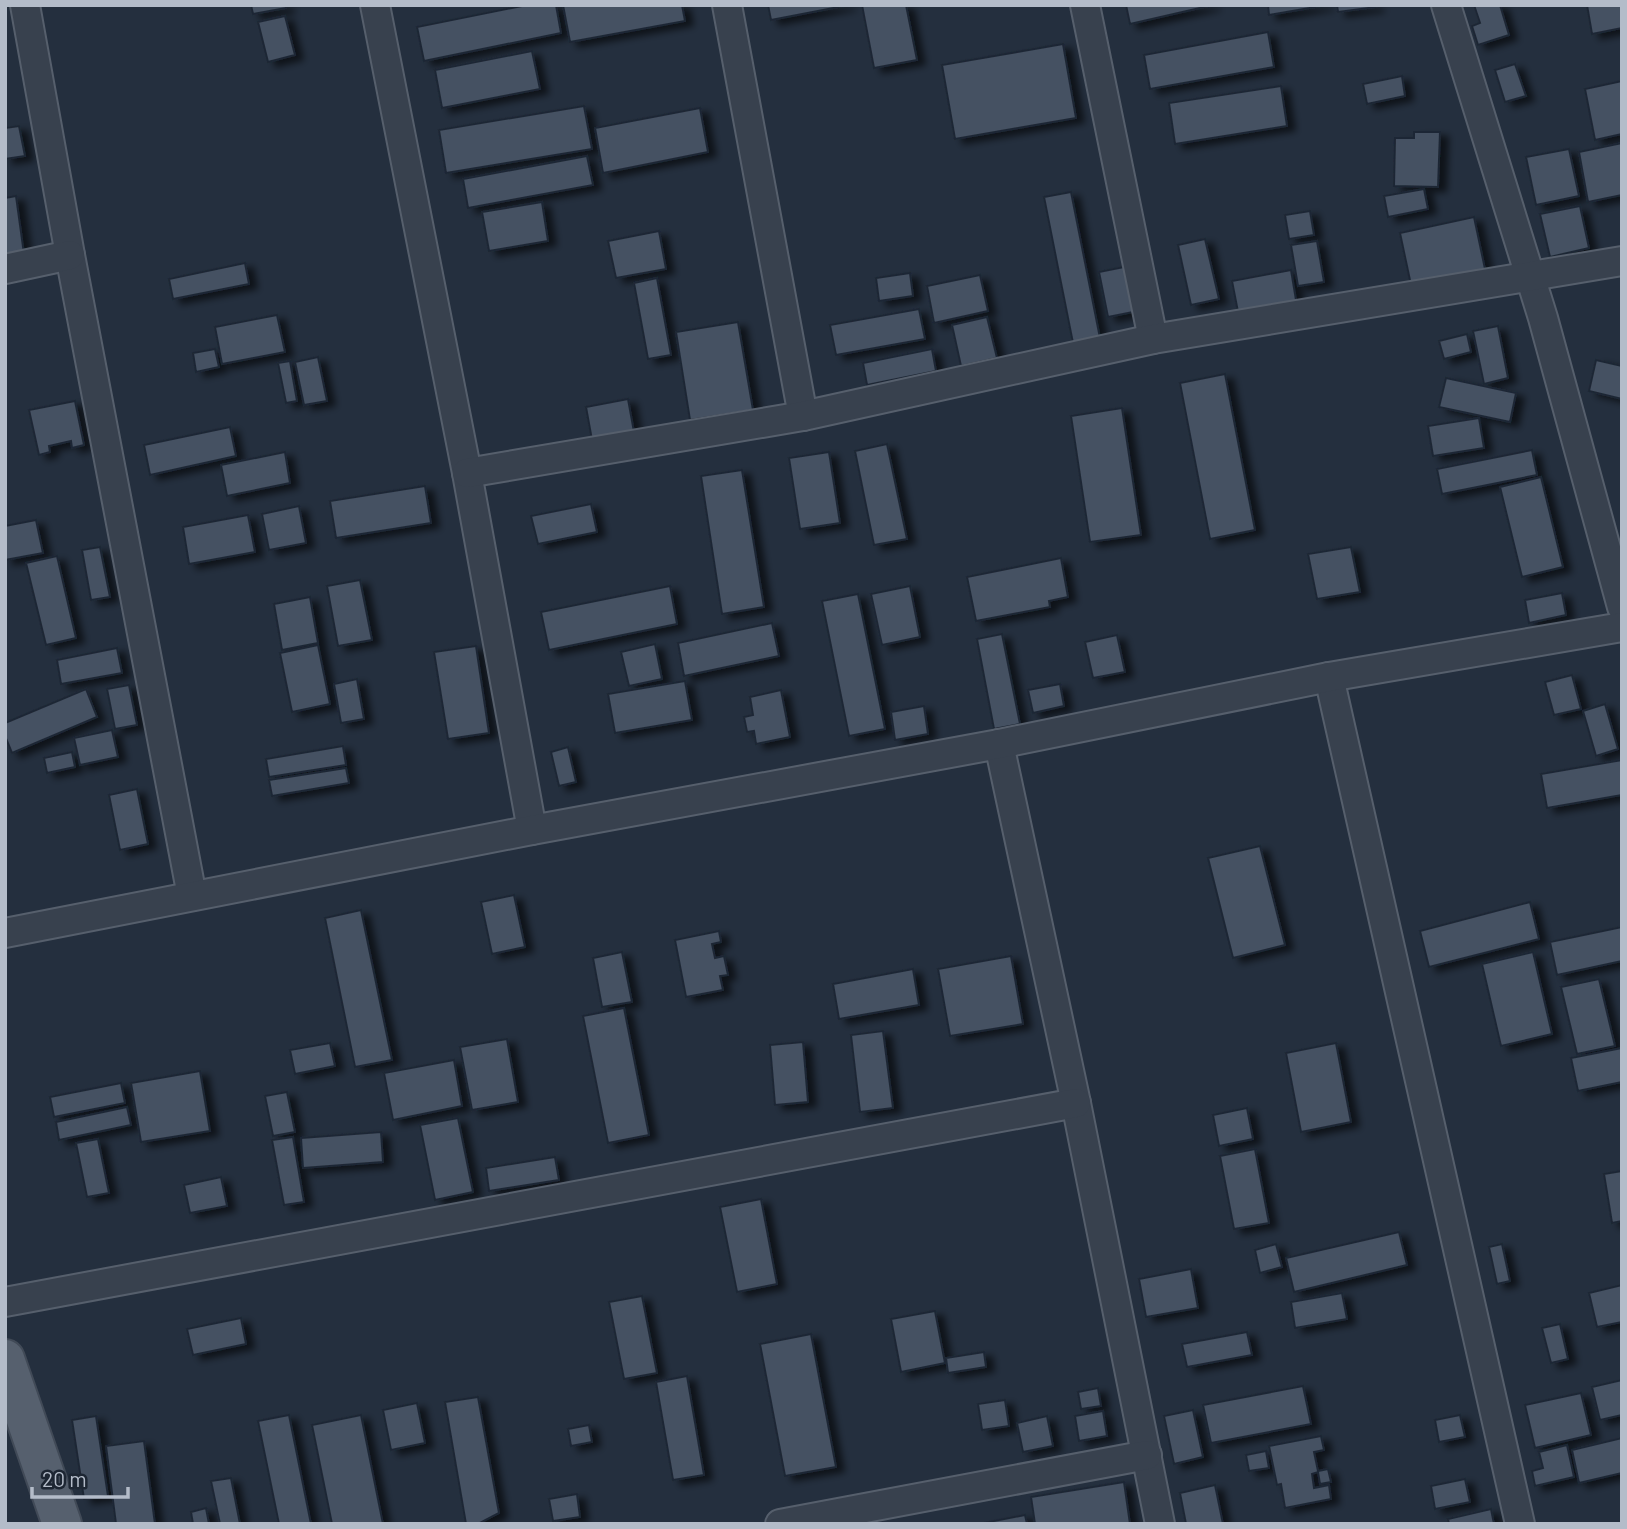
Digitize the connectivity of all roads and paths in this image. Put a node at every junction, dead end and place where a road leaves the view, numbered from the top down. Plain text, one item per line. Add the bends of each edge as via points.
1 (25, 5) edge
2 (375, 5) edge
3 (727, 5) edge
4 (1085, 5) edge
5 (1446, 5) edge
6 (70, 255) junction
7 (1622, 261) edge
8 (5, 269) edge
9 (1528, 277) junction
10 (1153, 339) junction
11 (803, 416) junction
12 (467, 473) junction
13 (1622, 607) edge
14 (1622, 627) edge
15 (1329, 677) junction
16 (999, 744) junction
17 (532, 830) junction
18 (192, 896) junction
19 (5, 933) edge
20 (1076, 1103) junction
21 (5, 1302) edge
22 (5, 1359) edge
23 (1147, 1455) junction
24 (62, 1524) edge
25 (780, 1524) edge
26 (1160, 1524) edge
27 (1520, 1524) edge

1 - 6 street
2 - 12 street
3 - 11 street
4 - 10 street
5 - 9 street
6 - 8 street
6 - 18 street
7 - 9 street
9 - 10 street
9 - 13 street
10 - 11 street
11 - 12 street
12 - 17 street
14 - 15 street
15 - 16 street
15 - 27 street
16 - 17 street
16 - 20 street
17 - 18 street
18 - 19 street
20 - 21 street
20 - 23 street
22 - 24 main road
23 - 25 street
23 - 26 street

